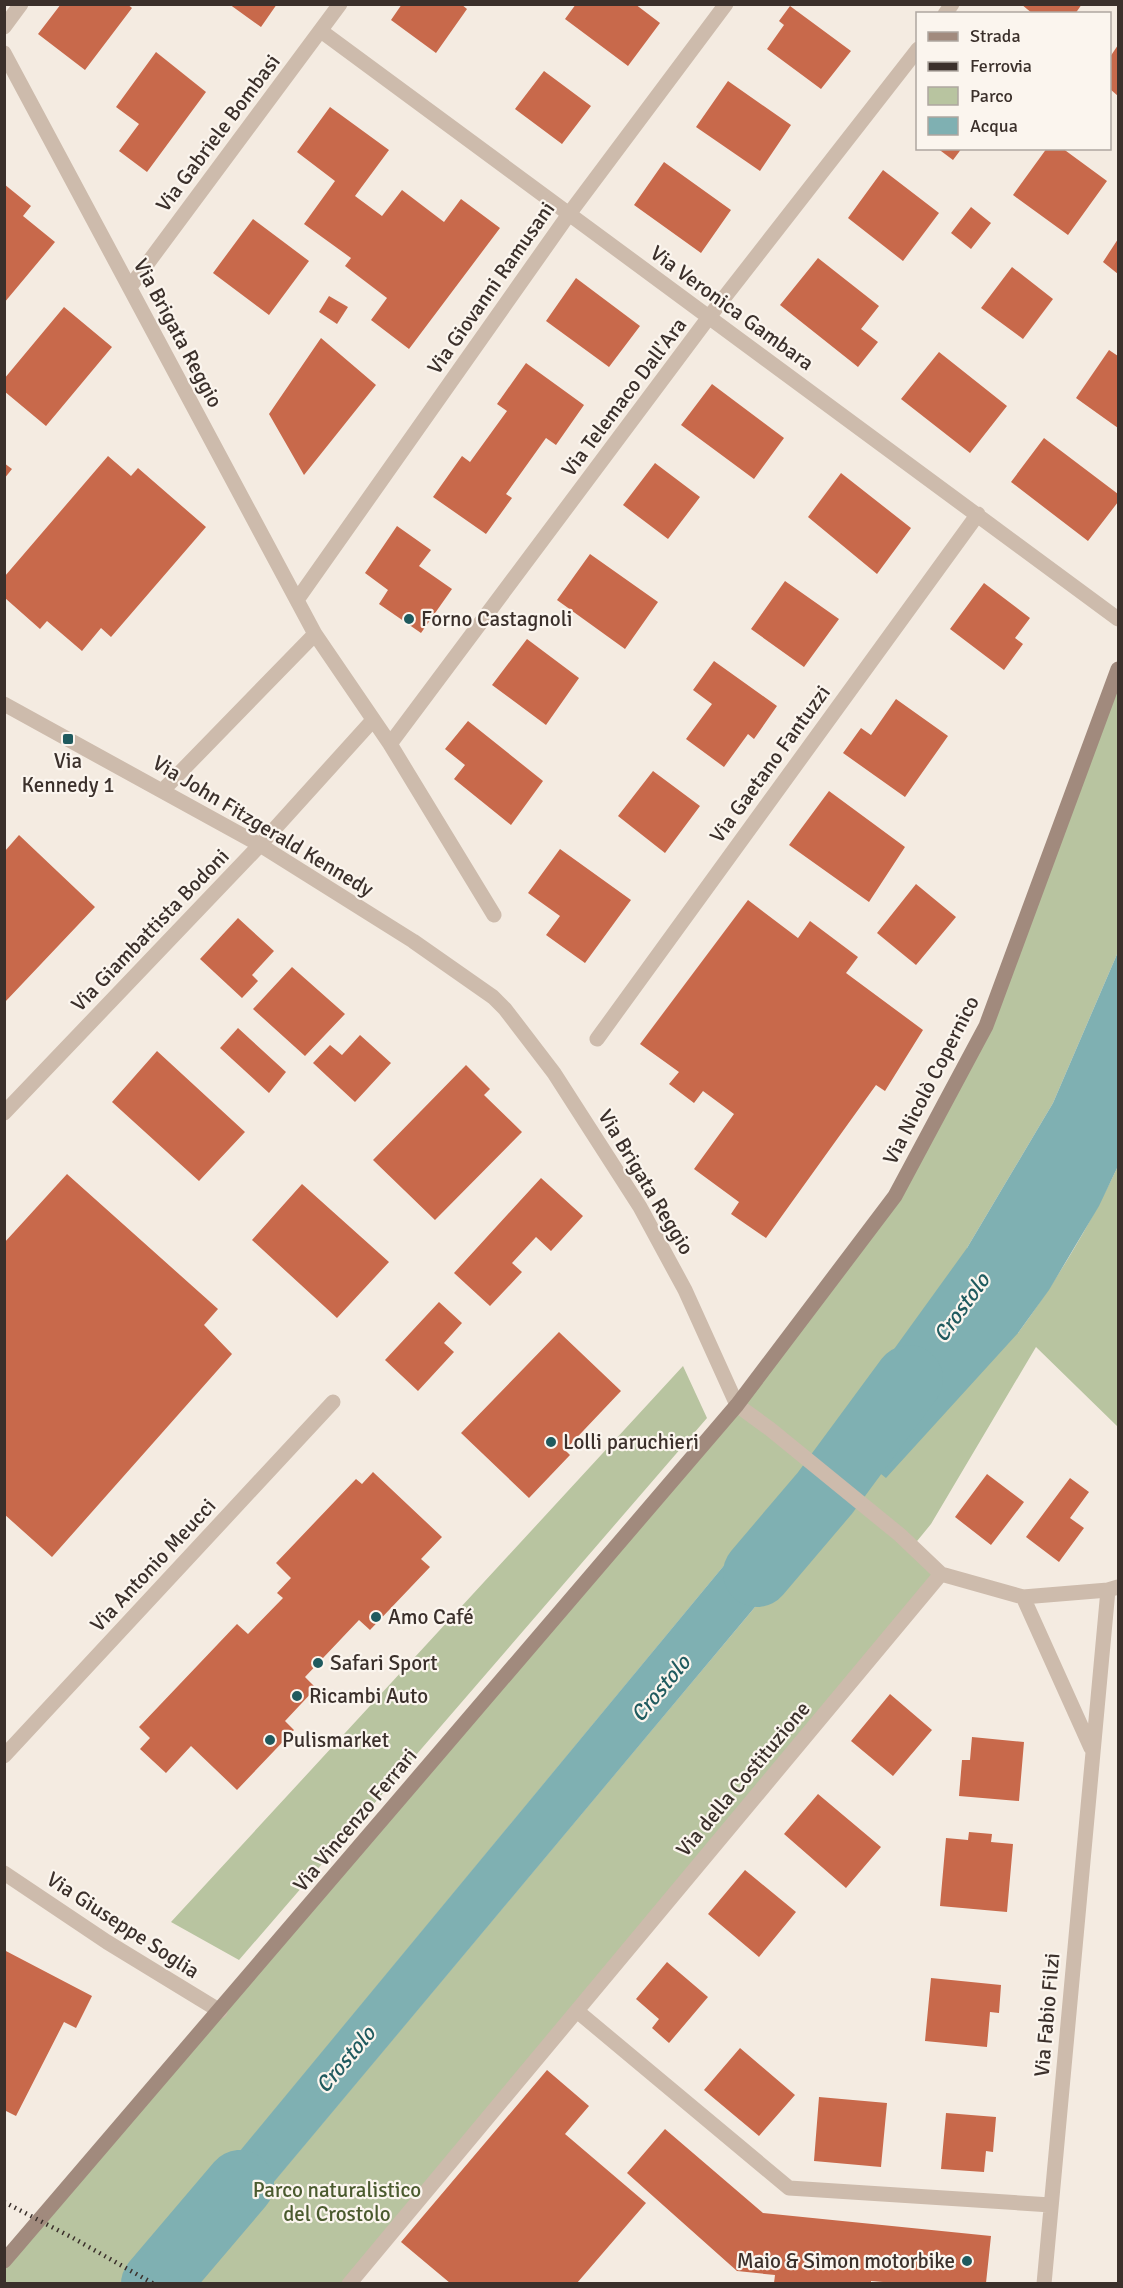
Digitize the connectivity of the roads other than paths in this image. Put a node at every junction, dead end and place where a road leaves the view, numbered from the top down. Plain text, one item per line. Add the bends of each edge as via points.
1 (21, 4) edge
2 (340, 4) edge
3 (726, 4) edge
4 (4, 27) edge
5 (321, 31) junction
6 (916, 52) edge
7 (4, 53) edge
8 (569, 214) junction
9 (130, 287) junction
10 (710, 317) junction
11 (978, 514) junction
12 (297, 600) junction
13 (1119, 619) edge
14 (315, 634) junction
15 (1119, 669) edge
16 (4, 704) edge
17 (373, 720) junction
18 (390, 744) junction
19 (163, 790) junction
20 (260, 845) junction
21 (494, 915) dead end
22 (493, 997) joint
23 (597, 1039) dead end
24 (4, 1113) edge
25 (333, 1402) dead end
26 (736, 1405) junction
27 (941, 1574) junction
28 (1113, 1588) edge
29 (1023, 1597) junction
30 (1092, 1751) junction
31 (4, 1756) edge
32 (4, 1873) edge
33 (220, 2011) junction
34 (577, 2011) junction
35 (1051, 2205) junction
36 (4, 2261) edge
37 (349, 2283) edge
38 (1044, 2283) edge

1 - 4 street
2 - 5 street, Via Gabriele Bombasi
3 - 8 street, Via Giovanni Ramusani
5 - 8 street, Via Veronica Gambara
5 - 9 street, Via Gabriele Bombasi
6 - 10 street, Via Telemaco Dall'Ara
7 - 9 street, Via Brigata Reggio
8 - 10 street, Via Veronica Gambara
8 - 12 street, Via Giovanni Ramusani
9 - 12 street, Via Brigata Reggio
10 - 11 street, Via Veronica Gambara
10 - 18 street, Via Telemaco Dall'Ara
11 - 13 street, Via Veronica Gambara
11 - 23 street, Via Gaetano Fantuzzi
12 - 14 street, Via Brigata Reggio
14 - 17 street, Via Brigata Reggio
14 - 19 street
15 - 26 street, Via Nicolò Copernico via 986,1026 895,1196
16 - 19 street, Via John Fitzgerald Kennedy
17 - 18 street, Via Brigata Reggio
17 - 20 street, Via Giambattista Bodoni
18 - 21 street, Via Brigata Reggio
19 - 20 street, Via John Fitzgerald Kennedy
20 - 22 street, Via John Fitzgerald Kennedy via 413,941
20 - 24 street, Via Giambattista Bodoni
22 - 26 street, Via Brigata Reggio via 554,1073 640,1207 685,1290
25 - 31 street, Via Antonio Meucci
26 - 27 street via 900,1535
26 - 33 street, Via Vincenzo Ferrari
27 - 29 street
27 - 34 street, Via della Costituzione
28 - 29 street
28 - 30 street, Via Fabio Filzi
29 - 30 street, Via Fabio Filzi
30 - 35 street, Via Fabio Filzi
32 - 33 street, Via Giuseppe Soglia
33 - 36 street, Via Vincenzo Ferrari
34 - 35 street via 789,2188
34 - 37 street, Via della Costituzione
35 - 38 street, Via Fabio Filzi

